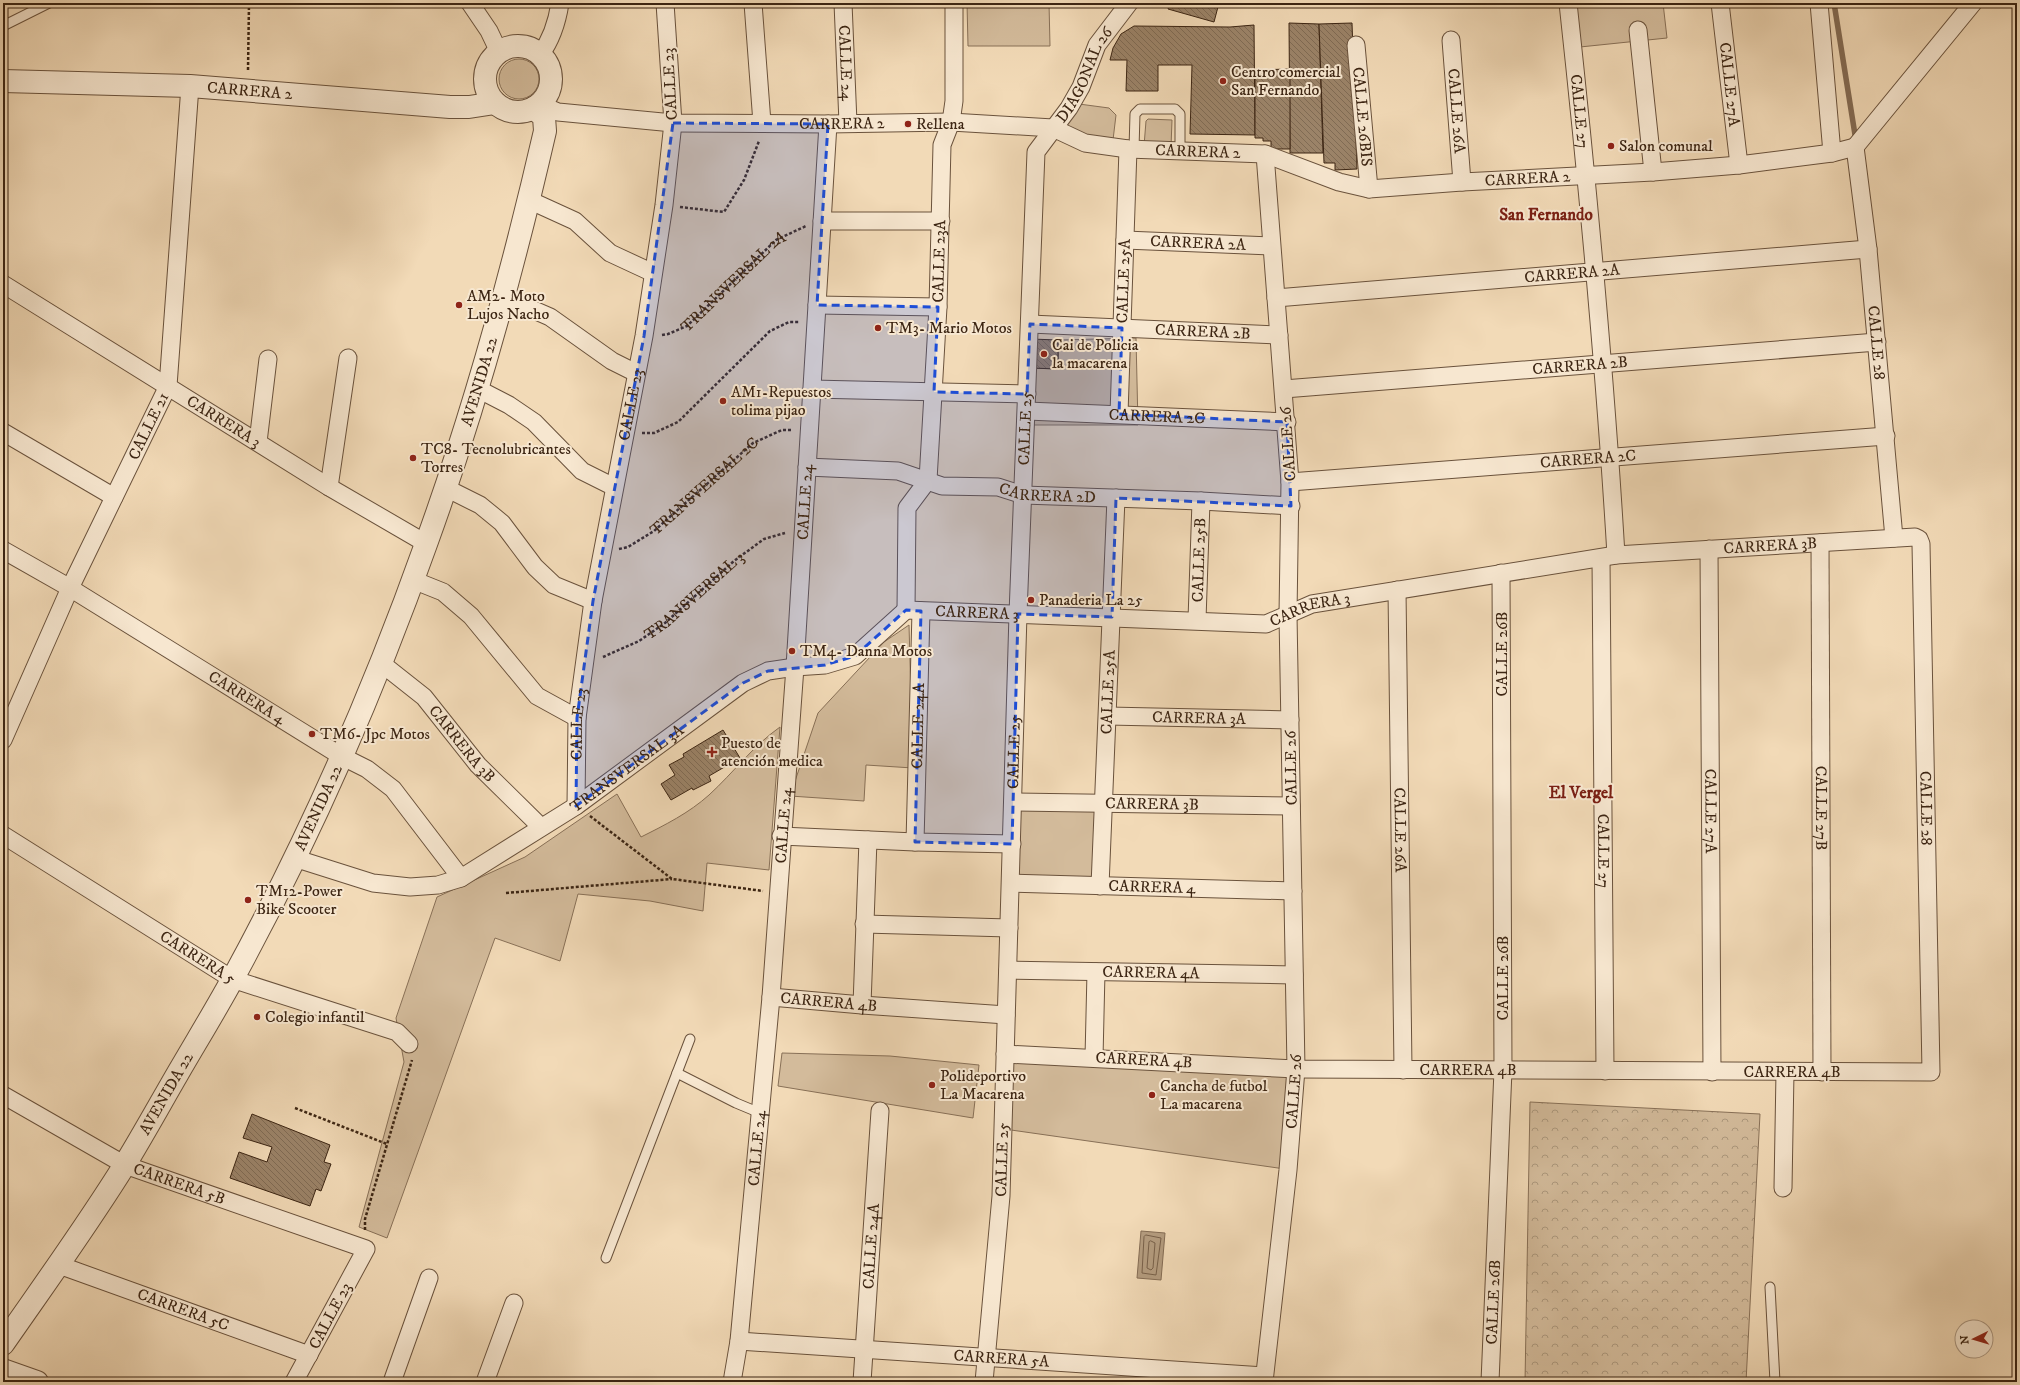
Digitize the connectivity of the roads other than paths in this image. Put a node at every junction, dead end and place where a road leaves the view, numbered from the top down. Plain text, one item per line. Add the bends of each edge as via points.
1 (49, 3) edge
2 (470, 3) edge
3 (560, 3) edge
4 (665, 3) edge
5 (753, 3) edge
6 (843, 3) edge
7 (954, 3) edge
8 (1129, 3) edge
9 (1568, 3) edge
10 (1720, 3) edge
11 (1819, 3) edge
12 (1973, 3) edge
13 (3, 26) edge
14 (1638, 30) dead end
15 (1450, 40) dead end
16 (1356, 45) dead end
17 (499, 52) junction
18 (540, 55) junction
19 (3, 81) edge
20 (190, 86) junction
21 (495, 103) junction
22 (536, 106) junction
23 (951, 122) junction
24 (673, 123) junction
25 (762, 123) junction
26 (848, 123) junction
27 (828, 124) junction
28 (1053, 128) junction
29 (1855, 147) junction
30 (1131, 149) junction
31 (1180, 150) junction
32 (1832, 152) junction
33 (1265, 154) junction
34 (1739, 165) junction
35 (1653, 172) junction
36 (1587, 176) junction
37 (1462, 182) junction
38 (1369, 189) junction
39 (529, 200) junction
40 (822, 221) junction
41 (941, 221) junction
42 (1125, 240) junction
43 (1271, 246) junction
44 (1868, 249) junction
45 (1594, 271) junction
46 (653, 273) junction
47 (3, 284) edge
48 (504, 297) junction
49 (1276, 298) junction
50 (938, 307) junction
51 (817, 313) junction
52 (1030, 324) junction
53 (1122, 328) junction
54 (1279, 335) junction
55 (1877, 342) junction
56 (268, 358) dead end
57 (348, 358) dead end
58 (1603, 363) junction
59 (636, 373) junction
60 (168, 386) junction
61 (478, 389) junction
62 (812, 389) junction
63 (1284, 389) junction
64 (934, 392) junction
65 (1027, 394) junction
66 (1027, 411) junction
67 (1119, 414) junction
68 (1287, 422) junction
69 (3, 432) edge
70 (1886, 436) junction
71 (258, 442) junction
72 (1610, 457) junction
73 (807, 468) junction
74 (928, 480) junction
75 (1290, 482) junction
76 (329, 487) junction
77 (614, 487) junction
78 (446, 488) junction
79 (1023, 495) junction
80 (114, 497) junction
81 (1116, 498) junction
82 (1202, 501) junction
83 (1291, 506) junction
84 (1894, 538) junction
85 (1820, 543) junction
86 (427, 544) junction
87 (1921, 544) joint
88 (1710, 549) junction
89 (3, 550) edge
90 (1608, 557) junction
91 (1501, 573) junction
92 (413, 580) junction
93 (70, 588) junction
94 (1397, 590) junction
95 (593, 601) junction
96 (914, 610) junction
97 (1018, 614) junction
98 (1288, 615) junction
99 (1112, 617) junction
100 (1197, 620) junction
101 (381, 663) junction
102 (795, 667) junction
103 (1108, 716) junction
104 (577, 718) junction
105 (1290, 720) junction
106 (3, 740) edge
107 (342, 756) junction
108 (1013, 802) junction
109 (1104, 803) junction
110 (576, 806) junction
111 (1291, 806) junction
112 (541, 827) junction
113 (3, 835) edge
114 (781, 836) junction
115 (868, 840) junction
116 (915, 842) junction
117 (1012, 844) junction
118 (294, 858) junction
119 (461, 878) junction
120 (1011, 882) junction
121 (1100, 886) junction
122 (1293, 891) junction
123 (864, 924) junction
124 (1009, 928) junction
125 (1008, 970) junction
126 (1096, 972) junction
127 (1294, 976) junction
128 (232, 979) junction
129 (771, 996) junction
130 (862, 1006) junction
131 (1006, 1015) junction
132 (690, 1039) dead end
133 (409, 1044) road end
134 (1005, 1054) junction
135 (1094, 1058) junction
136 (1296, 1069) junction
137 (1403, 1070) junction
138 (1503, 1070) junction
139 (1605, 1071) junction
140 (1712, 1072) junction
141 (1785, 1072) junction
142 (1822, 1072) junction
143 (1931, 1072) joint
144 (677, 1073) junction
145 (3, 1095) edge
146 (880, 1111) dead end
147 (760, 1113) junction
148 (125, 1165) junction
149 (1783, 1188) dead end
150 (366, 1249) joint
151 (606, 1258) dead end
152 (58, 1265) junction
153 (429, 1278) dead end
154 (1770, 1287) dead end
155 (514, 1303) dead end
156 (739, 1341) junction
157 (3, 1344) edge
158 (864, 1349) junction
159 (309, 1354) junction
160 (987, 1356) junction
161 (3, 1370) edge
162 (1264, 1379) edge
163 (37, 1382) edge
164 (294, 1382) edge
165 (392, 1382) edge
166 (485, 1382) edge
167 (732, 1382) edge
168 (862, 1382) edge
169 (984, 1382) edge
170 (1490, 1382) edge
171 (1775, 1382) edge

1 - 13 lane
2 - 17 street via 489,31
3 - 18 street via 554,31
4 - 24 street, CALLE 23
5 - 25 street
6 - 26 street, CALLE 24
7 - 23 street, CALLE 23A via 954,101
8 - 28 street, DIAGONAL 26 via 1097,45 1081,87
9 - 36 street, CALLE 27
10 - 34 street, CALLE 27A
11 - 32 street
12 - 29 street
14 - 35 street
15 - 37 street, CALLE 26A
16 - 38 street, CALLE 26BIS
17 - 18 street via 519,46
17 - 21 street via 490,61 485,77 488,94
18 - 22 street via 549,69 550,80 548,91
19 - 20 street, CARRERA 2
20 - 21 street, CARRERA 2 via 450,107
20 - 60 street, CALLE 21
21 - 22 street via 512,111 525,111
22 - 24 street, CARRERA 2 via 558,112
22 - 39 street, AVENIDA 22 via 545,123
23 - 26 street, CARRERA 2
23 - 28 street, CARRERA 2
23 - 41 street, CALLE 23A via 942,145
24 - 25 street, CARRERA 2
24 - 46 street, CALLE 23
25 - 27 street, CARRERA 2
26 - 27 street, CARRERA 2
27 - 40 street, CALLE 24
28 - 30 street, CARRERA 2 via 1085,143
28 - 52 street, CALLE 25 via 1036,152
29 - 32 street, CARRERA 2
29 - 44 street, CALLE 28
30 - 31 street, CARRERA 2
30 - 31 lane via 1137,110 1175,109 1180,114
30 - 42 street, CALLE 25A
31 - 33 street, CARRERA 2
32 - 34 street, CARRERA 2
33 - 38 street, CARRERA 2 via 1339,182
33 - 43 street, CALLE 26
34 - 35 street, CARRERA 2
35 - 36 street, CARRERA 2
36 - 37 street, CARRERA 2
36 - 45 street, CALLE 27
37 - 38 street, CARRERA 2
39 - 46 street via 575,222 610,253
39 - 48 street, AVENIDA 22
40 - 41 street
40 - 51 street, CALLE 24
41 - 50 street, CALLE 23A
42 - 43 street, CARRERA 2A
42 - 53 street, CALLE 25A
43 - 49 street, CALLE 26
44 - 45 street, CARRERA 2A
44 - 55 street, CALLE 28
45 - 49 street, CARRERA 2A
45 - 58 street, CALLE 27
46 - 59 street, CALLE 23
47 - 60 street, CARRERA 3
48 - 59 street via 550,317 612,361
48 - 61 street, AVENIDA 22
49 - 54 street, CALLE 26
50 - 51 street
50 - 64 street, CALLE 23A
51 - 62 street, CALLE 24
52 - 53 street, CARRERA 2B
52 - 65 street, CALLE 25
53 - 54 street, CARRERA 2B
53 - 67 street, CALLE 25A
54 - 63 street, CALLE 26
55 - 58 street, CARRERA 2B
55 - 70 street, CALLE 28
56 - 71 street
57 - 76 street
58 - 63 street, CARRERA 2B
58 - 72 street, CALLE 27
59 - 77 street, CALLE 23
60 - 71 street, CARRERA 3
60 - 80 street, CALLE 21
61 - 77 street via 534,422 582,470
61 - 78 street, AVENIDA 22
62 - 64 street
62 - 73 street, CALLE 24
63 - 68 street, CALLE 26
64 - 65 street
64 - 74 street, CALLE 23A
65 - 66 street, CALLE 25
66 - 67 street, CARRERA 2C
66 - 79 street, CALLE 25
67 - 68 street, CARRERA 2C
68 - 75 street, CALLE 26
69 - 80 street
70 - 72 street, CARRERA 2C
70 - 84 street, CALLE 28
71 - 76 street, CARRERA 3
72 - 75 street, CARRERA 2C
72 - 90 street, CALLE 27
73 - 74 street, CARRERA 2D via 898,471
73 - 102 street, CALLE 24
74 - 79 street, CARRERA 2D via 942,486 998,487
74 - 96 street via 907,508
75 - 83 street, CALLE 26
76 - 86 street, CARRERA 3
77 - 95 street, CALLE 23
78 - 86 street, AVENIDA 22
78 - 95 street via 480,505 502,523 535,567 554,585
79 - 81 street, CARRERA 2D
79 - 97 street, CALLE 25
80 - 93 street, CALLE 21
81 - 82 street, CARRERA 2D
81 - 99 street, CALLE 25A
82 - 83 street, CARRERA 2D
82 - 100 street, CALLE 25B
83 - 98 street, CALLE 26
84 - 85 street, CARRERA 3B
84 - 87 street, CARRERA 3B via 1915,537
85 - 88 street, CARRERA 3B
85 - 142 street, CALLE 27B
86 - 92 street, AVENIDA 22
87 - 143 street, CALLE 28
88 - 90 street, CARRERA 3B
88 - 140 street, CALLE 27A
89 - 93 street, CARRERA 4
90 - 91 street, CARRERA 3
90 - 139 street, CALLE 27
91 - 94 street, CARRERA 3
91 - 138 street, CALLE 26B
92 - 101 street, AVENIDA 22
92 - 104 street via 443,592 471,616 537,696
93 - 106 street, CALLE 21
93 - 107 street, CARRERA 4
94 - 98 street, CARRERA 3 via 1312,604
94 - 137 street, CALLE 26A
95 - 104 street, CALLE 23
96 - 97 street, CARRERA 3
96 - 102 street via 855,656 825,665
96 - 116 street, CALLE 24A
97 - 99 street, CARRERA 3
97 - 108 street, CALLE 25
98 - 100 street, CARRERA 3 via 1266,624
98 - 105 street, CALLE 26
99 - 100 street, CARRERA 3
99 - 103 street, CALLE 25A
101 - 107 street, AVENIDA 22
101 - 112 street, CARRERA 3B via 424,697 478,765
102 - 110 street, TRANSVERSAL 3A via 768,671 743,684
102 - 114 street, CALLE 24
103 - 105 street, CARRERA 3A
103 - 109 street, CALLE 25A
104 - 110 street, CALLE 23
105 - 111 street, CALLE 26
107 - 118 street, AVENIDA 22
107 - 119 street, CARRERA 4 via 367,769 393,789
108 - 109 street, CARRERA 3B
108 - 117 street, CALLE 25
109 - 111 street, CARRERA 3B
109 - 121 street, CALLE 25A
110 - 112 street, TRANSVERSAL 3A
111 - 122 street, CALLE 26
112 - 119 street, TRANSVERSAL 3A
113 - 128 street, CARRERA 5
114 - 115 street
114 - 129 street, CALLE 24
115 - 116 street
115 - 123 street
116 - 117 street
117 - 120 street, CALLE 25
118 - 119 street, TRANSVERSAL 3A via 373,883 410,887 438,885
118 - 128 street, AVENIDA 22
120 - 121 street, CARRERA 4
120 - 124 street, CALLE 25
121 - 122 street, CARRERA 4
122 - 127 street, CALLE 26
123 - 124 street
123 - 130 street
124 - 125 street, CALLE 25
125 - 126 street, CARRERA 4A
125 - 131 street, CALLE 25
126 - 127 street, CARRERA 4A
126 - 135 street
127 - 136 street, CALLE 26
128 - 133 street, CARRERA 5 via 397,1032
128 - 148 street, AVENIDA 22
129 - 130 street, CARRERA 4B
129 - 147 street, CALLE 24
130 - 131 street, CARRERA 4B
131 - 134 street, CALLE 25
132 - 144 lane
134 - 135 street, CARRERA 4B
134 - 160 street, CALLE 25 via 1001,1196
135 - 136 street, CARRERA 4B
136 - 137 street, CARRERA 4B
136 - 162 street, CALLE 26 via 1288,1170
137 - 138 street, CARRERA 4B
138 - 139 street, CARRERA 4B
138 - 170 street, CALLE 26B
139 - 140 street, CARRERA 4B
140 - 141 street, CARRERA 4B
141 - 142 street, CARRERA 4B
141 - 149 street
142 - 143 street, CARRERA 4B
144 - 147 lane
144 - 151 lane
145 - 148 street, CARRERA 5B
146 - 158 street, CALLE 24A
147 - 156 street, CALLE 24
148 - 150 street, CARRERA 5B
148 - 152 street, AVENIDA 22
150 - 159 street, CALLE 23
152 - 157 street, AVENIDA 22
152 - 159 street, CARRERA 5C
153 - 165 street
154 - 171 lane
155 - 166 street
156 - 158 street, CARRERA 5A
156 - 167 street, CALLE 24
158 - 160 street, CARRERA 5A
158 - 168 street, CALLE 24A
159 - 164 street, CALLE 23
160 - 162 street, CARRERA 5A
160 - 169 street, CALLE 25
161 - 163 street

